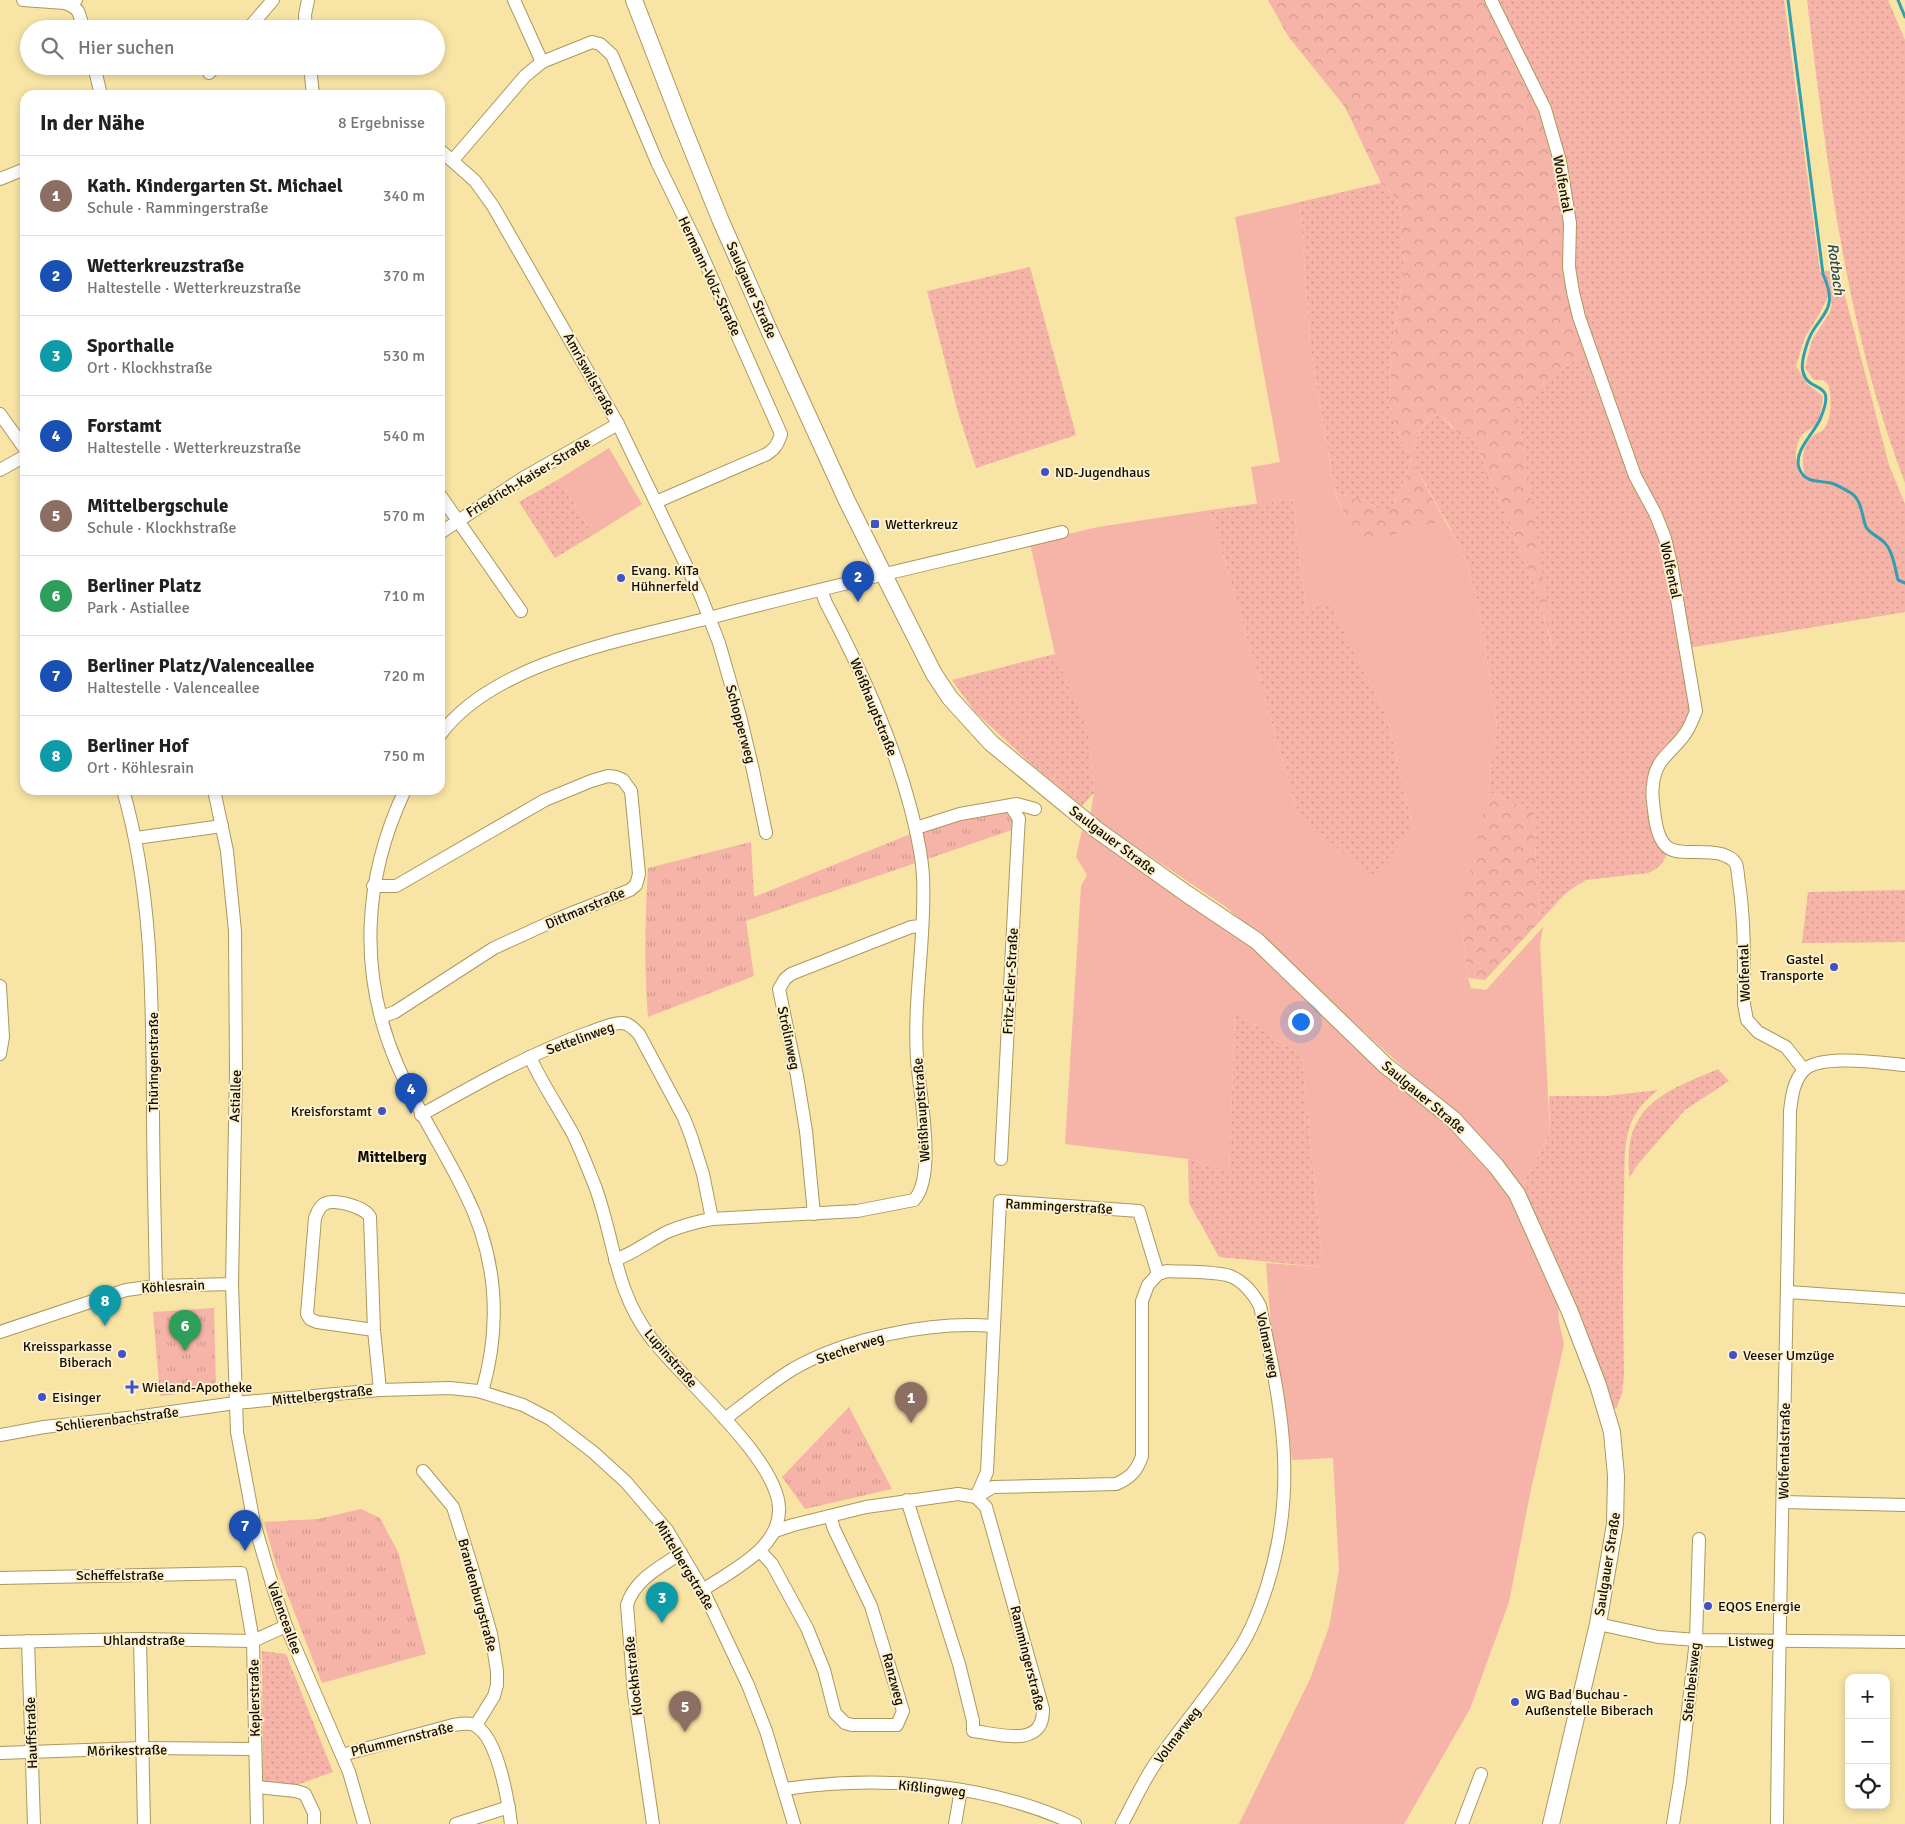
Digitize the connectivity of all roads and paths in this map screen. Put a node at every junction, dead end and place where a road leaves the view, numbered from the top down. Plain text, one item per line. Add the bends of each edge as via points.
1 (23, 0) edge
2 (273, 0) edge
3 (514, 0) edge
4 (634, 0) edge
5 (1491, 0) edge
6 (304, 1) edge
7 (74, 3) edge
8 (81, 20) edge
9 (256, 20) edge
10 (305, 20) edge
11 (542, 62) junction
12 (96, 75) edge
13 (311, 75) edge
14 (100, 90) edge
15 (312, 90) edge
16 (445, 154) edge
17 (453, 160) junction
18 (20, 171) edge
19 (0, 179) edge
20 (0, 414) edge
21 (618, 424) junction
22 (20, 442) edge
23 (20, 459) edge
24 (0, 470) edge
25 (445, 502) edge
26 (656, 502) junction
27 (458, 520) junction
28 (445, 529) edge
29 (1062, 532) dead end
30 (884, 575) junction
31 (821, 590) junction
32 (521, 612) dead end
33 (710, 618) junction
34 (445, 728) edge
35 (123, 795) edge
36 (215, 795) edge
37 (402, 795) edge
38 (1011, 806) junction
39 (1035, 809) dead end
40 (222, 826) junction
41 (916, 828) junction
42 (766, 833) dead end
43 (136, 838) junction
44 (373, 886) junction
45 (921, 926) junction
46 (0, 986) edge
47 (381, 1017) junction
48 (0, 1054) edge
49 (530, 1057) junction
50 (1905, 1065) edge
51 (1801, 1075) junction
52 (421, 1115) junction
53 (1001, 1159) dead end
54 (814, 1214) junction
55 (712, 1219) junction
56 (615, 1260) junction
57 (1158, 1274) junction
58 (232, 1284) junction
59 (156, 1286) junction
60 (1788, 1292) junction
61 (1905, 1300) edge
62 (993, 1326) junction
63 (374, 1330) junction
64 (0, 1332) edge
65 (380, 1390) junction
66 (482, 1392) junction
67 (235, 1403) junction
68 (725, 1419) junction
69 (0, 1435) edge
70 (423, 1472) dead end
71 (976, 1497) junction
72 (907, 1500) junction
73 (1783, 1502) junction
74 (1905, 1505) edge
75 (830, 1516) junction
76 (775, 1531) junction
77 (1699, 1539) dead end
78 (760, 1550) junction
79 (681, 1553) junction
80 (241, 1573) joint
81 (0, 1578) edge
82 (703, 1590) junction
83 (1598, 1624) junction
84 (286, 1626) junction
85 (140, 1639) junction
86 (1696, 1640) junction
87 (28, 1641) junction
88 (253, 1641) junction
89 (1778, 1641) junction
90 (0, 1642) edge
91 (1905, 1642) edge
92 (476, 1726) junction
93 (142, 1748) junction
94 (254, 1749) junction
95 (0, 1753) edge
96 (33, 1753) junction
97 (342, 1755) junction
98 (1480, 1774) dead end
99 (257, 1787) junction
100 (785, 1789) junction
101 (961, 1790) junction
102 (509, 1807) junction
103 (34, 1824) edge
104 (144, 1824) edge
105 (256, 1824) edge
106 (314, 1824) edge
107 (364, 1824) edge
108 (456, 1824) edge
109 (511, 1824) edge
110 (653, 1824) edge
111 (794, 1824) edge
112 (955, 1824) edge
113 (1075, 1824) edge
114 (1122, 1824) edge
115 (1462, 1824) edge
116 (1551, 1824) edge
117 (1673, 1824) edge
118 (1778, 1824) edge

1 - 7 street
2 - 9 street
3 - 11 street
4 - 30 main road, Saulgauer Straße via 720,219 847,501
5 - 51 street, Wolfental via 1545,109 1566,193 1572,292 1635,476 1655,513 1671,564 1696,711 1682,738 1658,764 1653,778 1652,793 1660,839 1671,850 1711,852 1728,856 1736,864 1742,904 1747,1020 1758,1032 1786,1046
6 - 10 street
7 - 8 street
11 - 17 street, Hermann-Volz-Straße via 525,76
11 - 26 street, Hermann-Volz-Straße via 592,42 600,44 612,55 781,434 778,443 767,454
12 - 14 street
13 - 15 street
16 - 17 street, Amriswilstraße
17 - 21 street, Amriswilstraße via 475,181 493,206
18 - 19 street
20 - 22 street
21 - 26 street, Amriswilstraße
21 - 27 street, Friedrich-Kaiser-Straße via 523,478
23 - 24 street
25 - 27 street
26 - 33 street, Amriswilstraße
27 - 28 street, Friedrich-Kaiser-Straße
27 - 32 street
29 - 30 street
30 - 31 street
30 - 83 main road, Saulgauer Straße via 934,674 950,698 991,743 1097,830 1257,941 1385,1064 1453,1118 1516,1194 1570,1312 1612,1432 1616,1476 1615,1524
31 - 33 street
31 - 41 street, Weißhauptstraße via 878,711 902,775
33 - 34 street via 553,660 503,683 468,706
33 - 42 street, Schopperweg via 740,716
35 - 43 street, Thüringenstraße
36 - 40 street, Astiallee
37 - 44 street via 383,846
38 - 39 street via 1018,804
38 - 41 street via 960,814
38 - 53 street, Fritz-Erler-Straße via 1018,819 1018,833
40 - 43 street
40 - 58 street, Astiallee via 235,931
41 - 45 street, Weißhauptstraße via 923,876
43 - 59 street, Thüringenstraße via 144,885 154,1021
44 - 47 street via 372,966
44 - 47 street, Dittmarstraße via 396,886 545,800 591,781 616,777 631,791 639,874 636,885 494,948 394,1012
45 - 54 street, Weißhauptstraße via 916,1029 925,1146 922,1190 914,1200
45 - 54 street, Strölinweg via 791,974 782,983 780,995 806,1131
46 - 48 street via 3,1037
47 - 52 street via 397,1064
49 - 52 street, Settelinweg
49 - 55 street, Settelinweg via 614,1024 631,1026 639,1034 684,1118 703,1174
49 - 56 street, Lupinstraße via 584,1159 602,1207
50 - 51 street via 1845,1060 1815,1064
51 - 60 street, Wolfentalstraße via 1792,1091 1790,1111
52 - 66 street via 465,1192 490,1264 494,1326 492,1351
54 - 55 street, Weißhauptstraße
55 - 56 street, Weißhauptstraße via 680,1227
56 - 68 street, Lupinstraße via 626,1297 651,1338
57 - 62 street, Rammingerstraße via 1139,1211 1000,1201
57 - 71 street via 1148,1285 1142,1301 1142,1456 1134,1473 1116,1484 993,1487
57 - 114 street, Volmarweg via 1167,1271 1230,1276 1254,1295 1260,1306 1280,1410 1286,1466 1284,1501 1274,1563 1252,1628 1218,1682 1154,1765
58 - 59 street, Köhlesrain
58 - 67 street, Astiallee
59 - 64 street, Köhlesrain via 126,1290
60 - 61 street
60 - 73 street, Wolfentalstraße
62 - 68 street, Stecherweg via 945,1327 888,1334 859,1342 794,1369
62 - 71 street, Rammingerstraße via 987,1472
63 - 63 street via 370,1217 358,1207 332,1202 324,1204 315,1218 306,1314 316,1322
63 - 65 street
65 - 66 street, Mittelbergstraße via 450,1388
65 - 67 street, Mittelbergstraße
66 - 79 street, Mittelbergstraße via 523,1405 550,1419 593,1452 654,1513
67 - 69 street, Schlierenbachstraße
67 - 84 street, Valenceallee via 252,1516
68 - 76 street, Lupinstraße via 764,1469 777,1493 780,1506
70 - 92 street, Brandenburgstraße via 453,1507 491,1634 497,1685
71 - 72 street via 958,1494
71 - 72 street, Rammingerstraße via 986,1507 1043,1709 1043,1720 1031,1735 973,1731 959,1664
72 - 75 street
73 - 74 street
73 - 89 street, Wolfentalstraße
75 - 76 street
75 - 78 street, Ranzweg via 872,1606 885,1646 903,1711 897,1725 852,1725 835,1713 824,1670 807,1628 772,1564
76 - 78 street, Lupinstraße
77 - 86 street, Steinbeisweg
78 - 82 street, Lupinstraße
79 - 82 street, Mittelbergstraße
79 - 110 street, Klockhstraße via 640,1582 627,1605 634,1694
80 - 81 street, Scheffelstraße
80 - 88 street, Keplerstraße
82 - 100 street, Mittelbergstraße via 748,1685
83 - 86 street, Listweg via 1658,1637
83 - 116 main road, Saulgauer Straße
84 - 88 street, Uhlandstraße
84 - 97 street, Valenceallee
85 - 87 street, Uhlandstraße
85 - 88 street, Uhlandstraße
85 - 93 street
86 - 89 street, Listweg
86 - 117 street, Steinbeisweg
87 - 90 street, Uhlandstraße
87 - 96 street, Hauffstraße
88 - 94 street, Keplerstraße
89 - 91 street, Listweg
89 - 118 street, Wolfentalstraße
92 - 97 street, Pflummernstraße via 453,1725
92 - 102 street via 489,1738
93 - 94 street, Mörikestraße
93 - 96 street, Mörikestraße
93 - 104 street
94 - 99 street, Keplerstraße
95 - 96 street, Mörikestraße
96 - 103 street, Hauffstraße
97 - 107 street, Valenceallee
98 - 115 street
99 - 105 street, Keplerstraße
99 - 106 street via 305,1794 314,1813
100 - 101 street, Kißlingweg via 862,1783
100 - 111 street, Mittelbergstraße
101 - 112 street
101 - 113 street, Kißlingweg via 1021,1803
102 - 108 street
102 - 109 street

